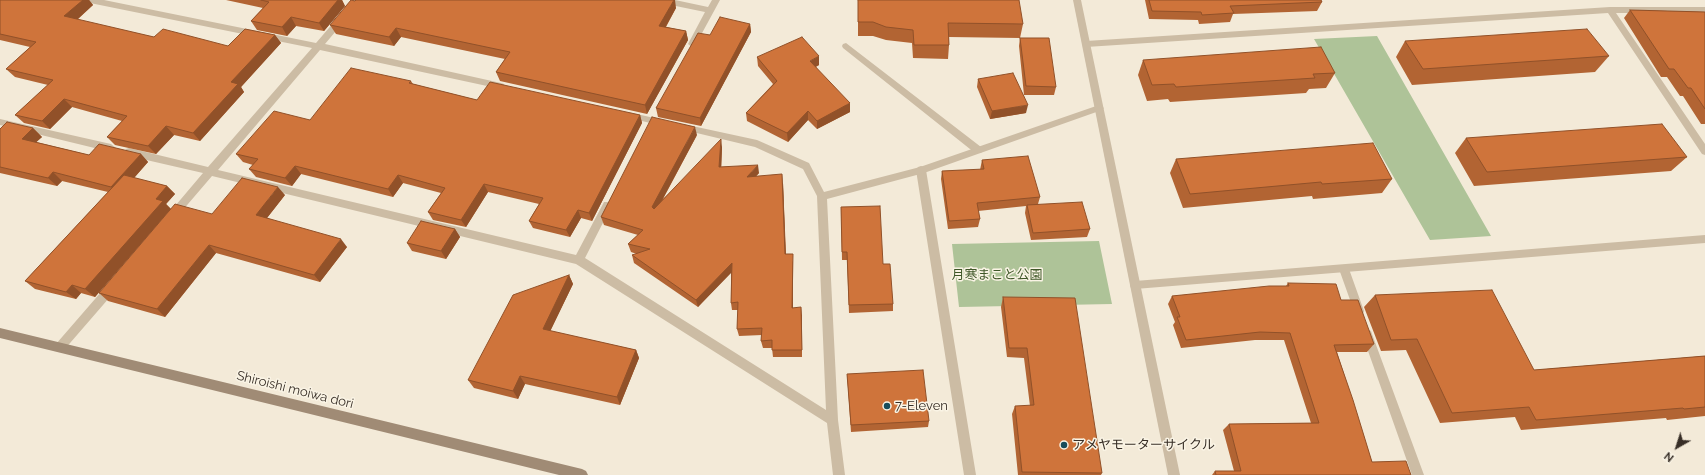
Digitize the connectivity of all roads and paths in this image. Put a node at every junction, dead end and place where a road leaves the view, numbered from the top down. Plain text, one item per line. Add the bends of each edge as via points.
1 (90, 0) edge
2 (358, 0) edge
3 (661, 0) edge
4 (716, 0) edge
5 (1077, 0) edge
6 (711, 10) junction
7 (1610, 10) junction
8 (1705, 10) edge
9 (1086, 44) junction
10 (318, 46) junction
11 (846, 46) dead end
12 (688, 51) edge
13 (511, 89) edge
14 (1100, 108) junction
15 (620, 113) edge
16 (0, 122) edge
17 (978, 150) junction
18 (1705, 152) edge
19 (921, 170) junction
20 (210, 172) junction
21 (822, 196) junction
22 (611, 197) edge
23 (169, 220) edge
24 (1705, 239) edge
25 (579, 260) junction
26 (1344, 269) junction
27 (117, 281) edge
28 (1135, 285) junction
29 (0, 333) edge
30 (60, 347) junction
31 (832, 420) junction
32 (582, 475) edge
33 (839, 475) edge
34 (970, 475) edge
35 (1174, 475) edge
36 (1418, 475) edge

1 - 10 street
2 - 10 street
3 - 6 street
4 - 6 street
5 - 9 street
6 - 12 street
7 - 8 street
7 - 9 street
7 - 18 street
9 - 14 street
10 - 13 street
10 - 20 street
11 - 17 street
14 - 17 street
14 - 28 street
15 - 21 street via 757,144 806,166
16 - 20 street
17 - 19 street
19 - 21 street
19 - 34 street
20 - 23 street
20 - 25 street
21 - 31 street
22 - 25 street
24 - 26 street
25 - 31 street
26 - 28 street
26 - 36 street
27 - 30 street
28 - 35 street
29 - 30 main road, Shiroishi moiwa dori
30 - 32 main road, Shiroishi moiwa dori
31 - 33 street

